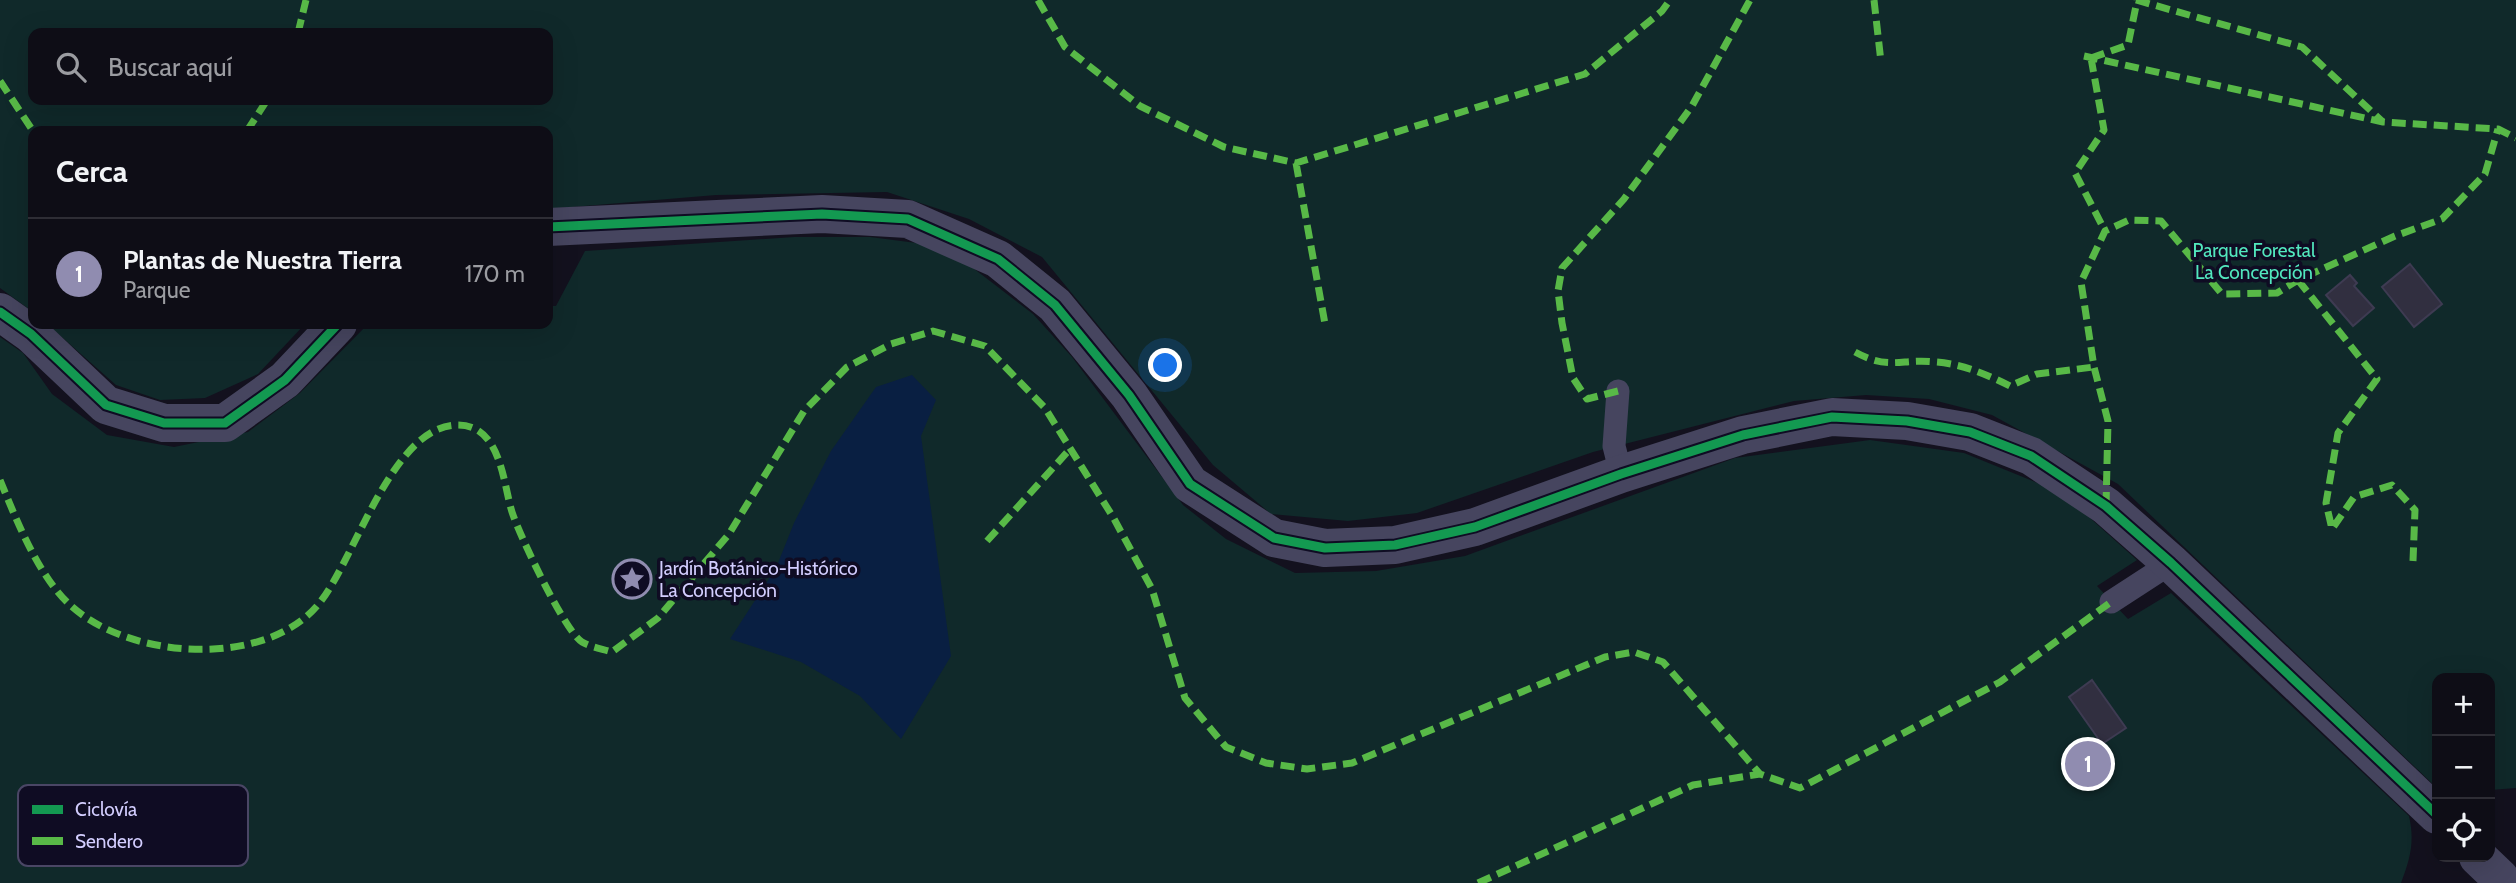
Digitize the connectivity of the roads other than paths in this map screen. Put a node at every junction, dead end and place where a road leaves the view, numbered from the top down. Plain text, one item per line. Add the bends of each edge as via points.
1 (553, 228) edge
2 (0, 312) edge
3 (333, 329) edge
4 (1618, 391) dead end
5 (1621, 474) junction
6 (2171, 563) junction
7 (2111, 602) dead end
8 (2432, 810) edge

1 - 5 street via 822,214 908,219 999,259 1055,305 1129,396 1190,484 1274,538 1325,548 1395,545 1475,527
2 - 3 street via 31,334 106,405 164,423 225,423 285,380
4 - 5 lane via 1614,446
5 - 6 street via 1743,435 1832,417 1907,421 1970,432 2031,456 2106,506
6 - 7 lane
6 - 8 street

